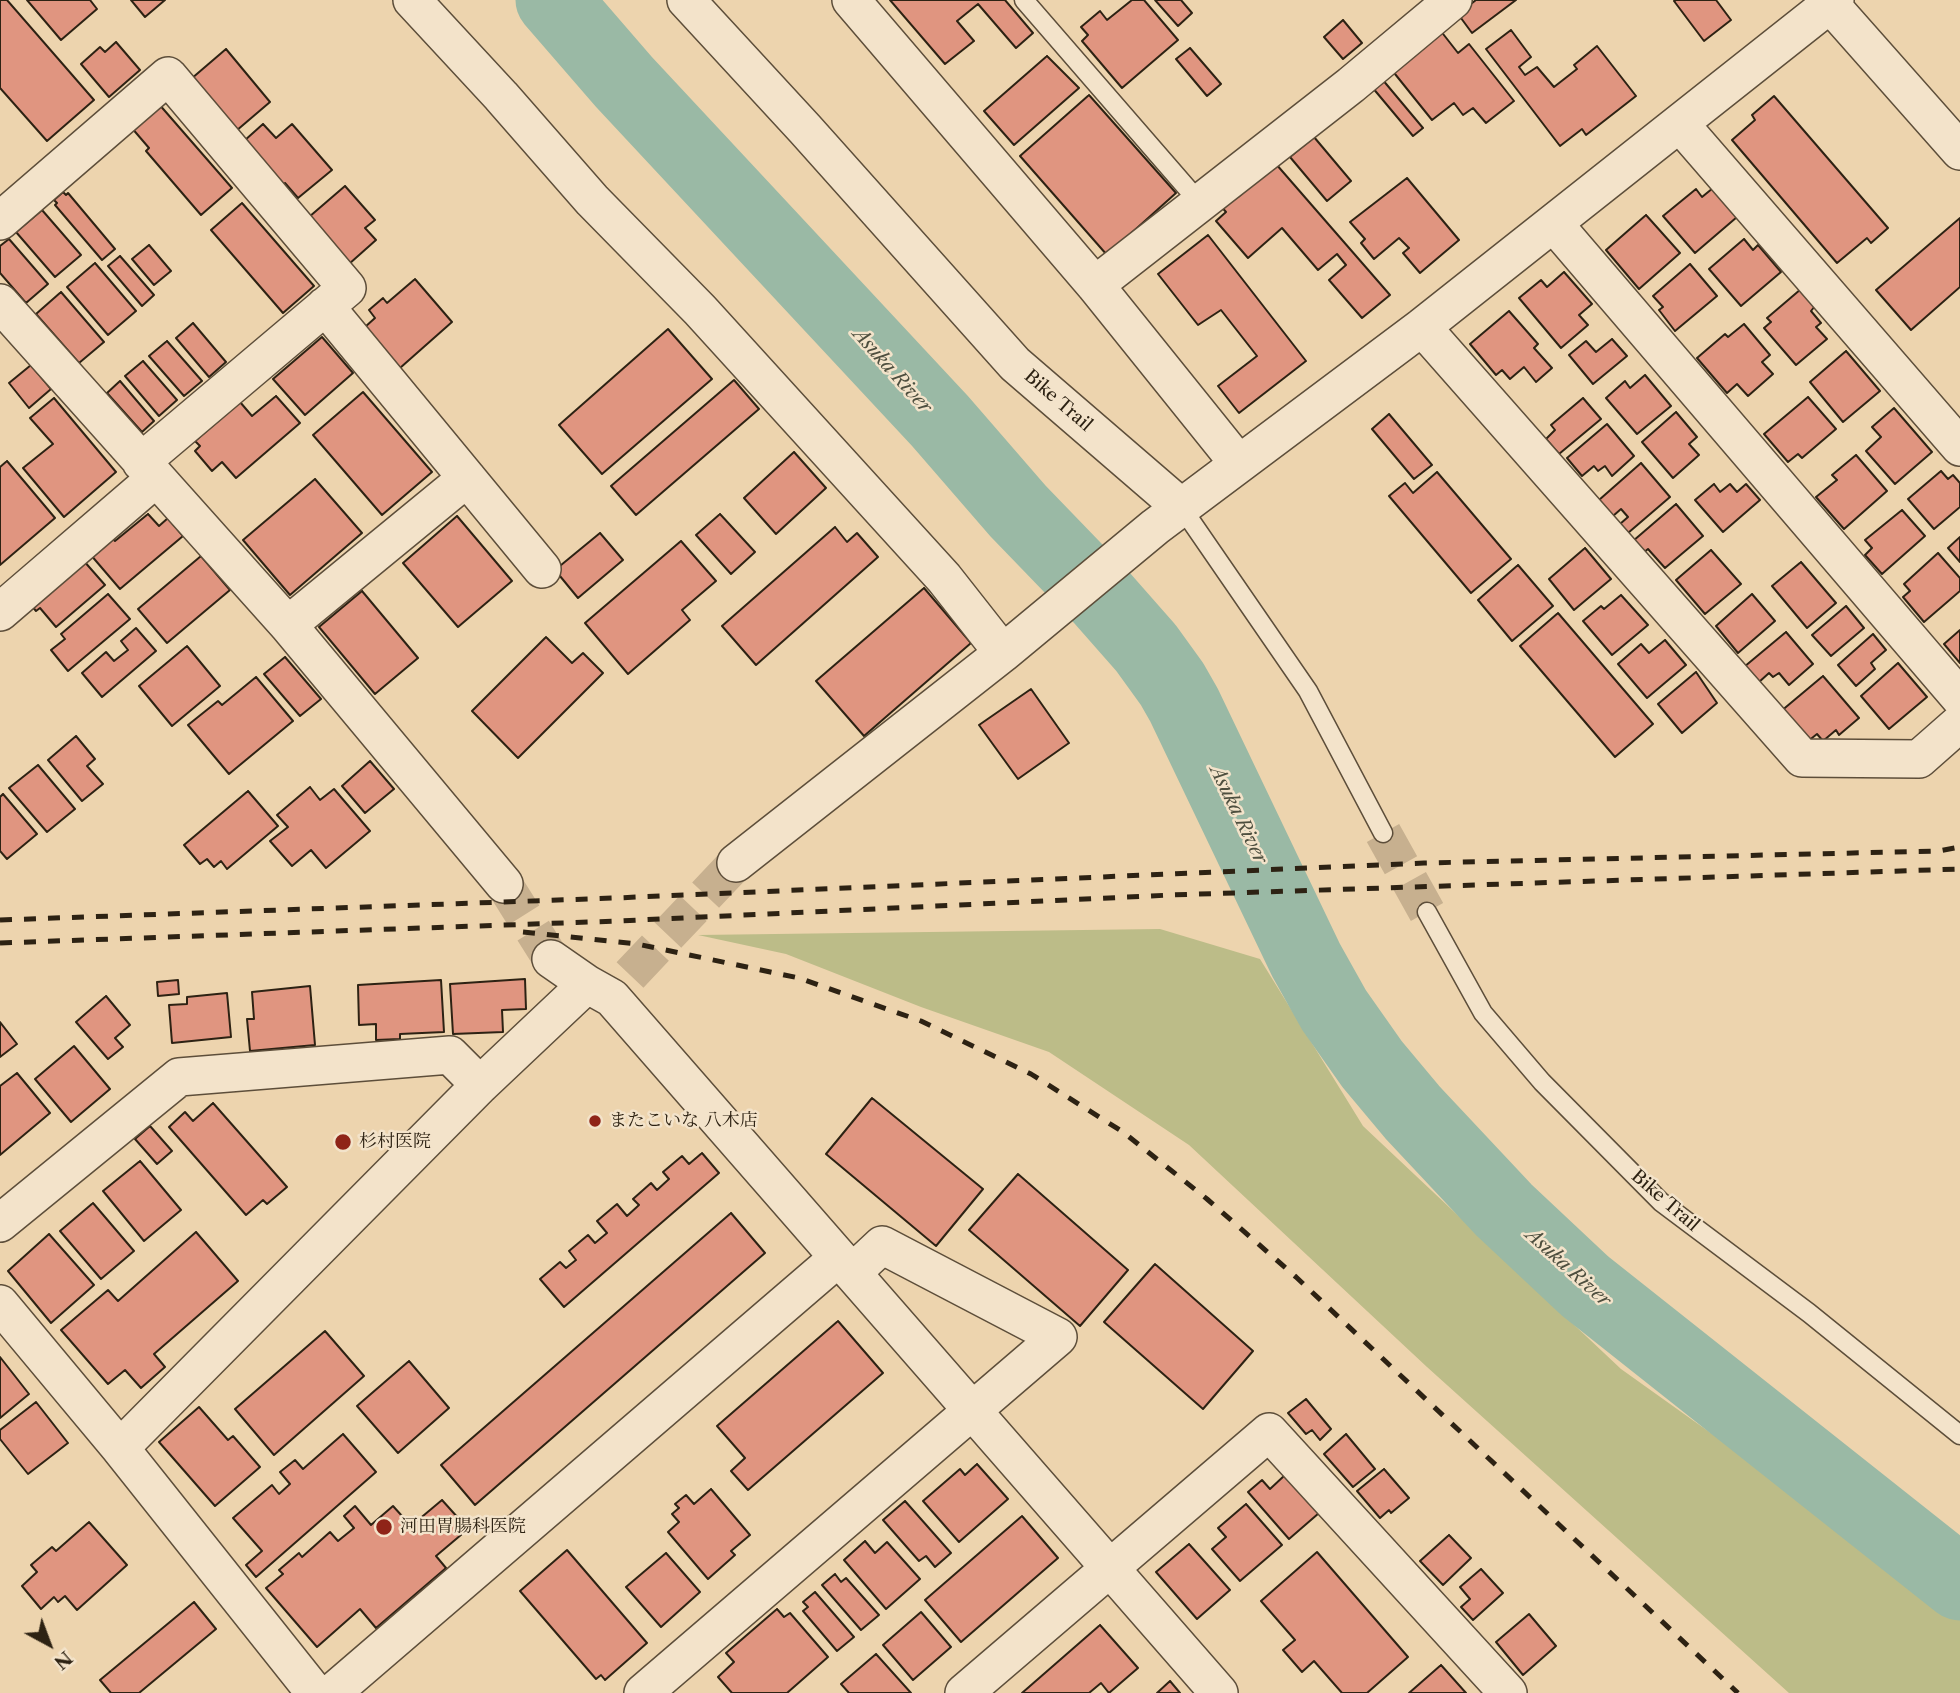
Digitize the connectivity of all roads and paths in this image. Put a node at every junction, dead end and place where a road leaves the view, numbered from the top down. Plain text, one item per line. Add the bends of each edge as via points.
1 (412, 0) edge
2 (686, 0) edge
3 (851, 0) edge
4 (1024, 0) edge
5 (1453, 0) edge
6 (1833, 2) edge
7 (1680, 124) junction
8 (1960, 152) edge
9 (1200, 203) junction
10 (0, 220) edge
11 (1554, 224) junction
12 (1095, 285) junction
13 (0, 303) edge
14 (325, 306) junction
15 (1422, 327) junction
16 (1960, 447) edge
17 (1239, 464) junction
18 (148, 470) junction
19 (467, 478) junction
20 (1168, 517) junction
21 (542, 569) dead end
22 (0, 611) edge
23 (288, 625) junction
24 (1011, 646) junction
25 (1960, 698) edge
26 (1960, 723) edge
27 (1383, 833) tunnel mouth
28 (736, 863) tunnel mouth
29 (505, 884) tunnel mouth
30 (1427, 912) tunnel mouth
31 (551, 959) tunnel mouth
32 (609, 986) junction
33 (480, 1085) junction
34 (0, 1223) edge
35 (845, 1265) junction
36 (0, 1304) edge
37 (971, 1411) junction
38 (1960, 1435) edge
39 (120, 1448) junction
40 (1111, 1566) junction
41 (314, 1693) edge
42 (332, 1693) edge
43 (643, 1693) edge
44 (964, 1693) edge
45 (1219, 1693) edge
46 (1508, 1693) edge

1 - 24 street via 592,201
2 - 20 street, Bike Trail via 1015,364
3 - 12 street
4 - 9 lane
5 - 9 street
6 - 7 street
6 - 8 street
7 - 11 street
7 - 16 street
9 - 12 street
10 - 14 street via 168,76 347,288
11 - 15 street
11 - 25 street
12 - 17 street
13 - 18 street
14 - 18 street
14 - 19 street
15 - 17 street
15 - 26 street via 1802,758 1919,759
17 - 20 street
18 - 22 street
18 - 23 street
19 - 21 street
19 - 23 street
20 - 24 street
20 - 27 lane, Bike Trail via 1308,691
23 - 29 street
24 - 28 street
30 - 38 lane, Bike Trail via 1483,1013 1542,1082 1661,1202
31 - 32 street
32 - 33 street
32 - 35 street
33 - 34 street via 450,1055 179,1077
33 - 39 street
35 - 37 street
35 - 37 street via 882,1245 1058,1336
35 - 42 street
36 - 39 street
37 - 40 street
37 - 43 street
39 - 41 street
40 - 44 street
40 - 45 street
40 - 46 street via 1269,1432

